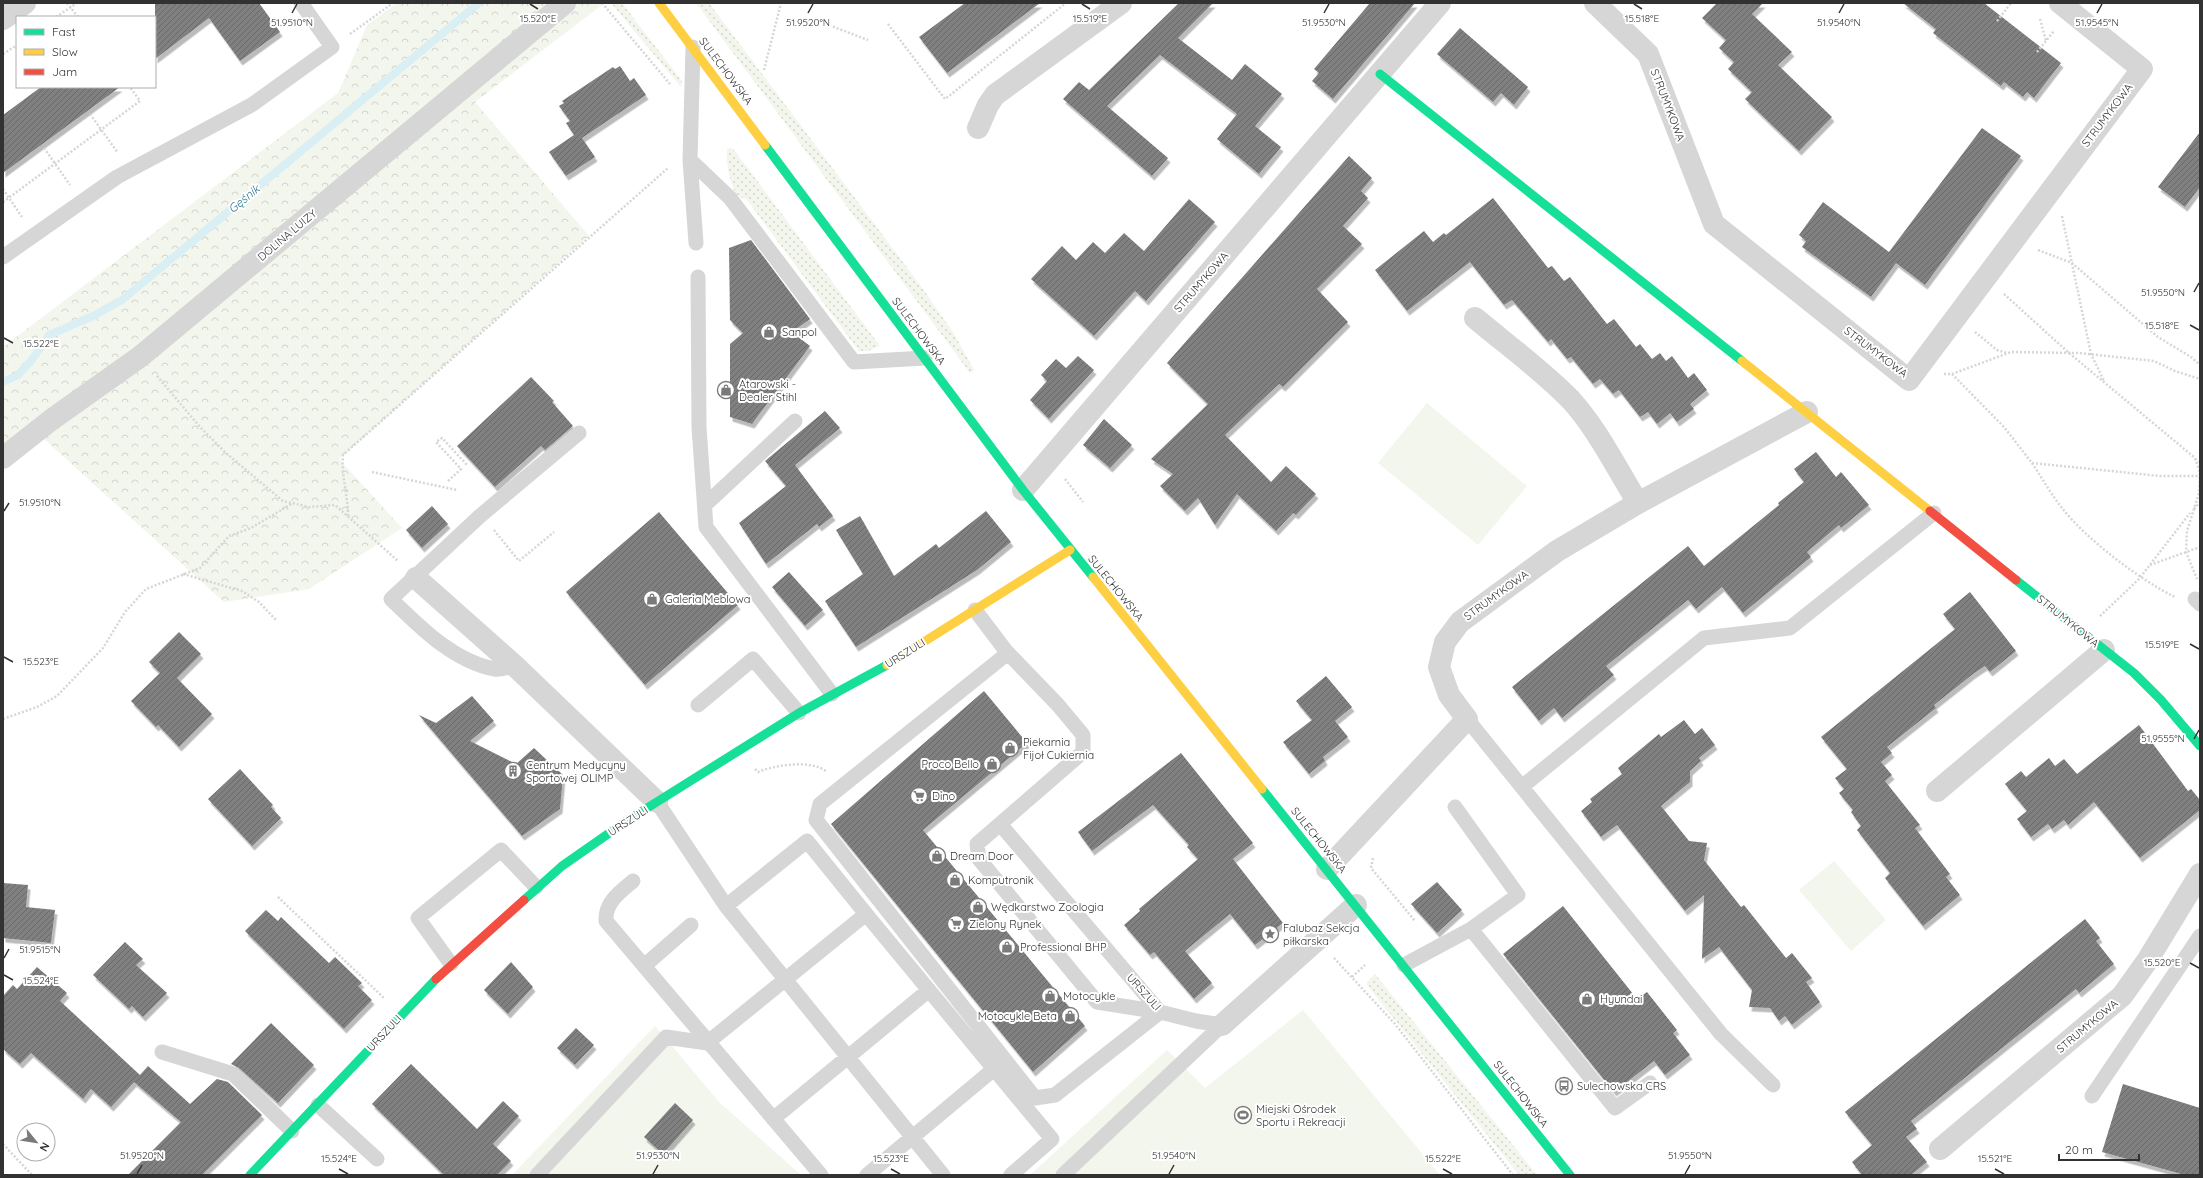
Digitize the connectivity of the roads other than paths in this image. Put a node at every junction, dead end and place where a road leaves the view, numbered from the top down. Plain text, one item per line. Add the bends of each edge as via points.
1 (26, 3) edge
2 (301, 3) edge
3 (565, 3) edge
4 (659, 3) edge
5 (1120, 3) edge
6 (1440, 3) edge
7 (1595, 3) edge
8 (2060, 3) edge
9 (3, 19) edge
10 (693, 47) junction
11 (1380, 74) junction
12 (978, 128) dead end
13 (690, 160) junction
14 (696, 243) dead end
15 (3, 257) edge
16 (698, 277) dead end
17 (1475, 318) dead end
18 (925, 358) junction
19 (1807, 412) junction
20 (795, 421) dead end
21 (579, 433) dead end
22 (3, 458) edge
23 (1023, 490) junction
24 (1638, 503) junction
25 (705, 505) junction
26 (1934, 513) junction
27 (1070, 550) junction
28 (416, 578) junction
29 (975, 610) junction
30 (2104, 650) junction
31 (1008, 653) junction
32 (515, 666) junction
33 (832, 694) junction
34 (698, 705) dead end
35 (799, 713) junction
36 (1467, 719) junction
37 (2200, 746) edge
38 (1523, 786) junction
39 (1937, 791) dead end
40 (657, 802) junction
41 (1455, 807) dead end
42 (1000, 824) junction
43 (1327, 869) junction
44 (2200, 874) edge
45 (633, 881) dead end
46 (536, 887) junction
47 (1356, 905) junction
48 (726, 906) junction
49 (866, 914) junction
50 (692, 925) dead end
51 (1471, 929) junction
52 (2200, 936) edge
53 (451, 964) junction
54 (1404, 965) junction
55 (644, 966) junction
56 (785, 980) junction
57 (929, 990) junction
58 (1160, 1012) junction
59 (1222, 1025) junction
60 (707, 1043) junction
61 (162, 1052) dead end
62 (848, 1057) junction
63 (994, 1069) junction
64 (1650, 1083) dead end
65 (1773, 1085) dead end
66 (2092, 1096) dead end
67 (318, 1105) junction
68 (773, 1119) junction
69 (292, 1131) junction
70 (912, 1137) junction
71 (1940, 1149) dead end
72 (377, 1160) dead end
73 (257, 1173) edge
74 (537, 1175) edge
75 (821, 1175) edge
76 (867, 1175) edge
77 (943, 1175) edge
78 (1011, 1175) edge
79 (1063, 1175) edge
80 (1570, 1175) edge

1 - 9 street
2 - 15 lane via 332,48 253,104 130,170
3 - 22 street, DOLINA LUIZY via 141,356 50,420
4 - 10 street, SULECHOWSKA
5 - 12 street via 995,95
6 - 11 street, STRUMYKOWA
7 - 8 street, STRUMYKOWA via 1648,54 1714,224 1909,380 2142,69
10 - 13 lane
10 - 18 street, SULECHOWSKA
11 - 19 street, STRUMYKOWA
11 - 23 street, STRUMYKOWA
13 - 14 lane
13 - 18 lane via 730,198 854,362
16 - 25 lane via 700,427
17 - 24 street via 1571,400 1591,427
18 - 23 street, SULECHOWSKA
19 - 24 street, STRUMYKOWA
19 - 26 street, STRUMYKOWA
20 - 25 lane
21 - 28 lane via 481,514
23 - 27 street, SULECHOWSKA
24 - 36 street, STRUMYKOWA via 1557,551 1456,627 1445,642 1439,667 1448,695
25 - 33 lane via 706,527
26 - 30 street, STRUMYKOWA
26 - 38 lane via 1790,628 1704,638
27 - 29 street, URSZULI
27 - 43 street, SULECHOWSKA
28 - 32 street
28 - 32 lane via 392,599 422,629 468,660 495,669
29 - 31 lane
29 - 33 street, URSZULI via 872,674
30 - 37 street, STRUMYKOWA via 2134,673 2162,700
30 - 39 street, STRUMYKOWA
31 - 42 lane via 1058,705 1083,736 1083,752
31 - 58 lane via 820,804 816,820 1035,1098 1055,1095
32 - 40 street
33 - 35 street, URSZULI
34 - 35 lane via 753,659
35 - 40 street, URSZULI
36 - 38 lane
36 - 43 street
38 - 65 lane via 1721,1034
40 - 46 street, URSZULI via 569,861
40 - 48 lane
41 - 51 lane via 1518,895
42 - 58 lane, URSZULI
42 - 58 lane via 977,844 979,859 1097,1002
43 - 47 street, SULECHOWSKA
44 - 71 street, STRUMYKOWA via 2147,961 2122,996
45 - 55 lane via 614,898 605,911 606,921
46 - 53 street, URSZULI
46 - 53 lane via 502,850 418,918
47 - 54 street, SULECHOWSKA
47 - 59 street
48 - 49 lane via 806,841
48 - 56 lane
49 - 56 lane
49 - 57 lane
50 - 55 lane
51 - 54 lane
51 - 64 lane via 1615,1108
52 - 66 lane
53 - 67 street, URSZULI
54 - 80 street, SULECHOWSKA
55 - 60 lane
56 - 60 lane
56 - 62 lane
57 - 62 lane
57 - 63 lane
58 - 59 lane, URSZULI
59 - 79 lane
60 - 68 lane
60 - 74 lane via 666,1037
61 - 69 lane via 233,1074
62 - 68 lane
62 - 70 lane
63 - 70 lane
63 - 78 lane via 1052,1139
67 - 69 street, URSZULI
67 - 72 lane
68 - 75 lane
69 - 73 street, URSZULI
70 - 76 lane
70 - 77 lane

